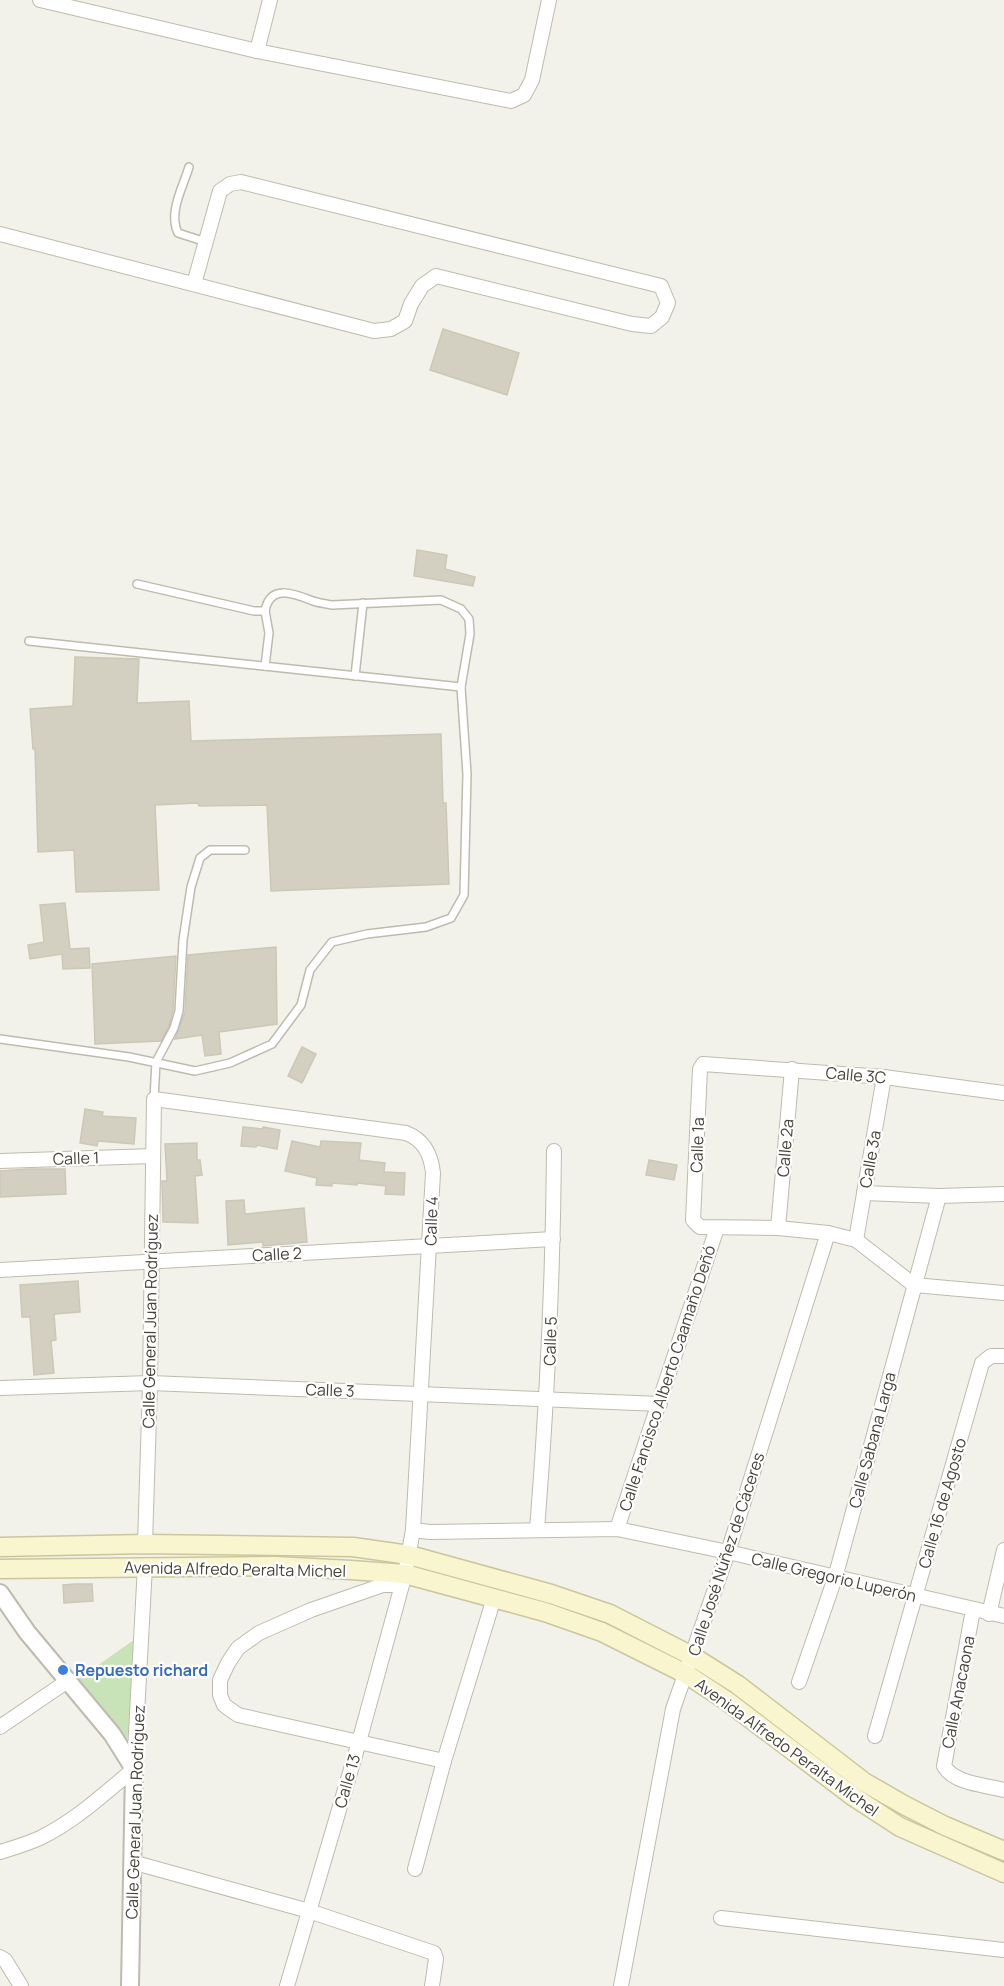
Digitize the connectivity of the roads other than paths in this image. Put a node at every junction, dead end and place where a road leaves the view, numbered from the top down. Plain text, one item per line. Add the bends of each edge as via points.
1 (40, 0) edge
2 (270, 0) edge
3 (549, 0) edge
4 (257, 51) junction
5 (189, 167) dead end
6 (0, 234) edge
7 (206, 242) junction
8 (194, 284) junction
9 (137, 584) dead end
10 (363, 603) junction
11 (265, 611) junction
12 (29, 641) dead end
13 (265, 666) junction
14 (355, 676) junction
15 (461, 687) junction
16 (245, 850) dead end
17 (0, 1039) edge
18 (156, 1062) junction
19 (706, 1063) joint
20 (792, 1069) junction
21 (884, 1077) junction
22 (1004, 1093) edge
23 (154, 1099) junction
24 (554, 1151) dead end
25 (153, 1156) junction
26 (0, 1161) edge
27 (864, 1193) junction
28 (1004, 1194) edge
29 (939, 1196) junction
30 (700, 1227) joint
31 (717, 1228) junction
32 (778, 1228) junction
33 (828, 1233) junction
34 (553, 1239) junction
35 (856, 1240) junction
36 (430, 1246) junction
37 (150, 1261) junction
38 (0, 1270) edge
39 (914, 1285) junction
40 (1004, 1293) edge
41 (1004, 1356) edge
42 (150, 1383) junction
43 (0, 1388) edge
44 (420, 1394) junction
45 (547, 1398) junction
46 (660, 1404) junction
47 (617, 1529) junction
48 (413, 1530) junction
49 (537, 1530) junction
50 (145, 1544) junction
51 (0, 1547) edge
52 (1004, 1550) edge
53 (728, 1552) junction
54 (409, 1555) junction
55 (145, 1566) junction
56 (0, 1569) edge
57 (835, 1578) junction
58 (403, 1580) junction
59 (0, 1593) edge
60 (916, 1596) junction
61 (494, 1598) junction
62 (973, 1610) junction
63 (989, 1614) junction
64 (1004, 1617) edge
65 (692, 1656) junction
66 (686, 1674) junction
67 (69, 1680) junction
68 (800, 1682) dead end
69 (0, 1727) edge
70 (875, 1736) dead end
71 (359, 1742) junction
72 (444, 1761) junction
73 (134, 1769) junction
74 (1004, 1790) edge
75 (1004, 1851) edge
76 (0, 1852) edge
77 (132, 1862) junction
78 (415, 1869) dead end
79 (1004, 1873) edge
80 (309, 1911) junction
81 (721, 1918) dead end
82 (1004, 1950) edge
83 (0, 1957) edge
84 (21, 1986) edge
85 (130, 1986) edge
86 (287, 1986) edge
87 (432, 1986) edge
88 (621, 1986) edge

1 - 4 street
2 - 4 street
3 - 4 street via 532,80 524,95 511,101
5 - 7 lane via 173,217 174,226 178,233
6 - 8 street
7 - 8 street
7 - 8 street via 220,191 241,182 661,286 668,303 662,317 651,326 632,324 436,276 422,286 405,321 374,332
9 - 11 lane
10 - 11 lane via 324,603 287,592 269,600
10 - 14 lane
10 - 15 lane via 441,600 461,609 469,619 470,633
11 - 13 lane via 269,633
12 - 13 lane
13 - 14 lane
14 - 15 lane
15 - 18 lane via 467,774 464,895 451,918 426,927 332,942 310,970 301,1005 272,1044 230,1063 195,1071
16 - 18 lane via 210,850 200,858 183,940 179,1011
17 - 18 lane
18 - 23 lane
19 - 20 street, Calle 3C
19 - 30 street, Calle 1a via 700,1070 694,1209 694,1222
20 - 21 street, Calle 3C
20 - 32 street, Calle 2a
21 - 22 street, Calle 3C
21 - 27 street, Calle 3a
23 - 25 street, Calle General Juan Rodríguez
23 - 36 street, Calle 4 via 413,1135 423,1144 433,1173
24 - 34 street, Calle 5
25 - 26 street, Calle 1
25 - 37 street, Calle General Juan Rodríguez
27 - 29 street
27 - 35 street, Calle 3a
28 - 29 street
29 - 39 street, Calle Sabana Larga
30 - 31 street, Calle Fancisco Alberto Caamaño Deñó
31 - 32 street, Calle Fancisco Alberto Caamaño Deñó
31 - 46 street, Calle Fancisco Alberto Caamaño Deñó
32 - 33 street, Calle Fancisco Alberto Caamaño Deñó
33 - 35 street, Calle Fancisco Alberto Caamaño Deñó
33 - 53 street, Calle José Núñez de Cáceres
34 - 36 street, Calle 2
34 - 45 street, Calle 5
35 - 39 street, Calle Fancisco Alberto Caamaño Deñó
36 - 37 street, Calle 2
36 - 44 street, Calle 4
37 - 38 street, Calle 2
37 - 42 street, Calle General Juan Rodríguez
39 - 40 street
39 - 57 street, Calle Sabana Larga
41 - 60 street, Calle 16 de Agosto via 991,1356 982,1363
42 - 43 street, Calle 3
42 - 44 street, Calle 3
42 - 50 street, Calle General Juan Rodríguez
44 - 45 street, Calle 3
44 - 48 street, Calle 4
45 - 46 street, Calle 3
45 - 49 street, Calle 5
46 - 47 street, Calle Fancisco Alberto Caamaño Deñó
47 - 49 street, Calle Gregorio Luperón
47 - 53 street, Calle Gregorio Luperón
48 - 49 street, Calle Gregorio Luperón
48 - 54 street, Calle 4
50 - 51 main road, Avenida Alfredo Peralta Michel
50 - 54 main road, Avenida Alfredo Peralta Michel via 353,1546
52 - 63 street
53 - 57 street, Calle Gregorio Luperón
53 - 65 street, Calle José Núñez de Cáceres
54 - 58 street, Calle 4
54 - 65 main road, Avenida Alfredo Peralta Michel via 610,1614
55 - 56 main road, Avenida Alfredo Peralta Michel
55 - 58 main road, Avenida Alfredo Peralta Michel via 274,1566
55 - 73 street, Calle General Juan Rodríguez
57 - 60 street, Calle Gregorio Luperón
57 - 68 street, Calle Sabana Larga
58 - 61 main road, Avenida Alfredo Peralta Michel
58 - 71 street, Calle 13
58 - 71 street via 311,1610 259,1633 238,1648 220,1680 224,1705 238,1715
59 - 67 street via 27,1632
60 - 62 street, Calle Gregorio Luperón
60 - 70 street, Calle 16 de Agosto
61 - 66 main road, Avenida Alfredo Peralta Michel via 602,1632
61 - 72 street
62 - 63 street, Calle Gregorio Luperón
62 - 74 street, Calle Anacaona via 944,1766 956,1778
63 - 64 street, Calle Gregorio Luperón
65 - 66 street, Calle José Núñez de Cáceres
65 - 75 main road, Avenida Alfredo Peralta Michel via 738,1685 864,1782 945,1826
66 - 79 main road, Avenida Alfredo Peralta Michel via 900,1827
66 - 88 street, Calle José Núñez de Cáceres via 672,1709
67 - 69 street
67 - 73 street
71 - 72 street
71 - 80 street, Calle 13
72 - 78 street
73 - 76 street via 66,1823 38,1839
73 - 77 street, Calle General Juan Rodríguez
77 - 80 street
77 - 85 street, Calle General Juan Rodríguez
80 - 86 street, Calle 13
80 - 87 street via 434,1953
81 - 82 street
83 - 84 street

